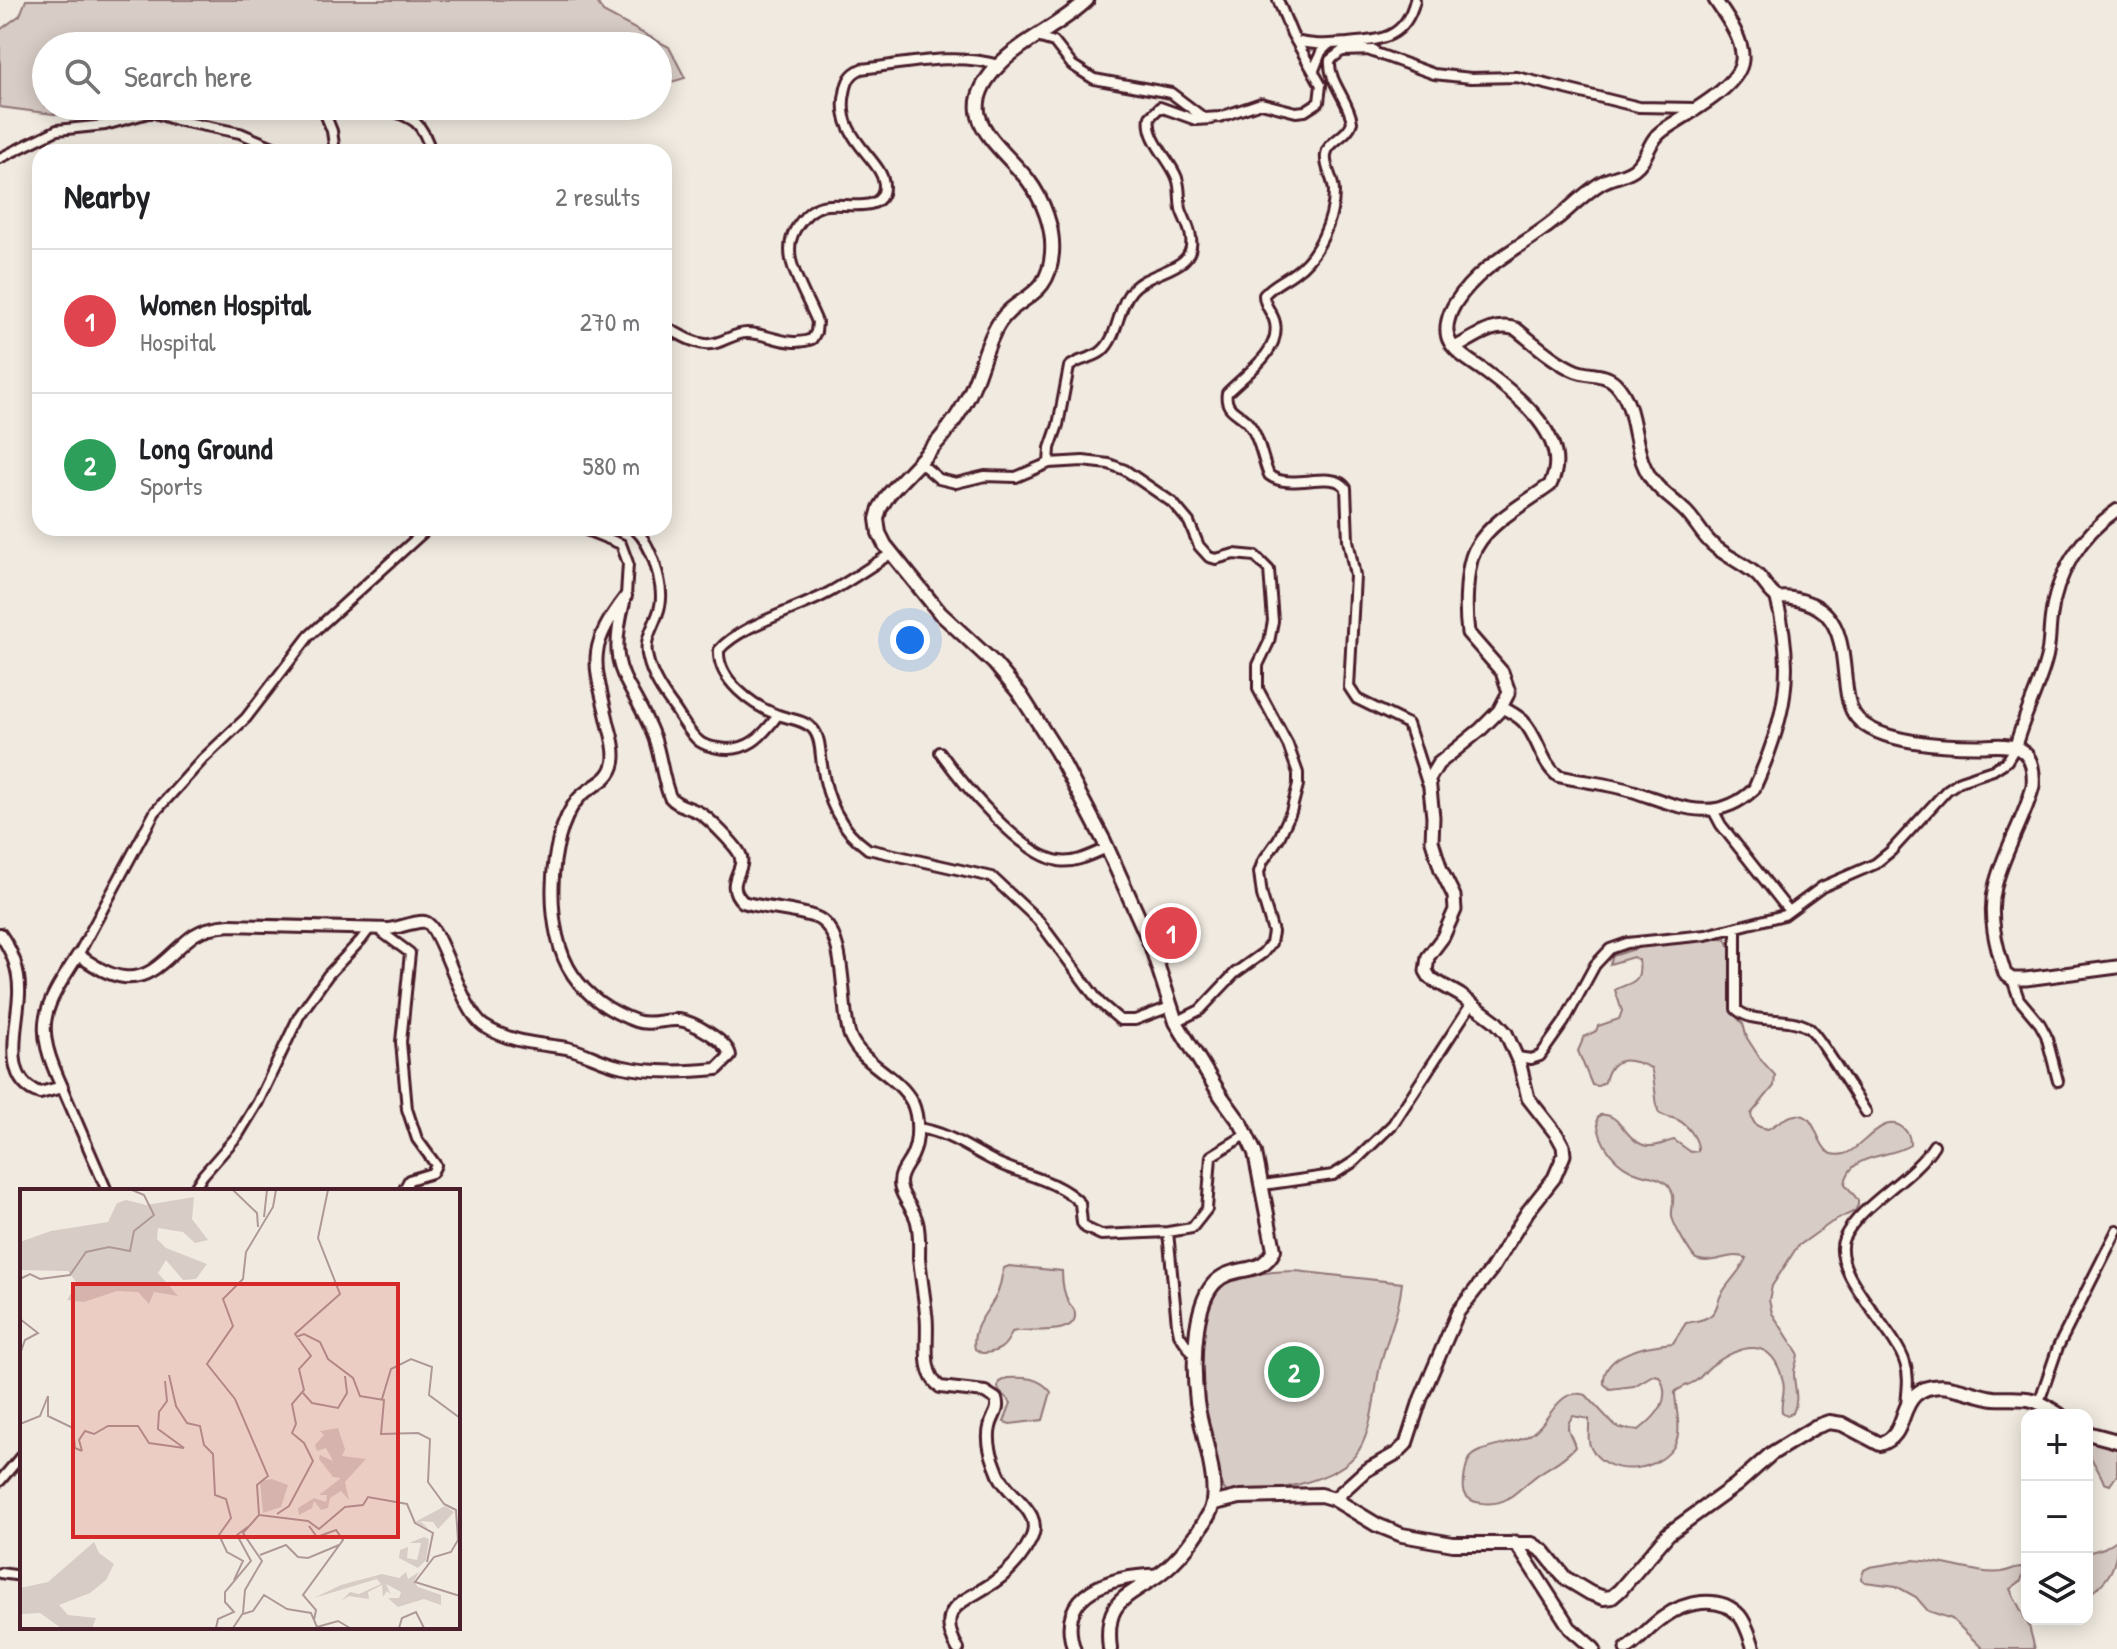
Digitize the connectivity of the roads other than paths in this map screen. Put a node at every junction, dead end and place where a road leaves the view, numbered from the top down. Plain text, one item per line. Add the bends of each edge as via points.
1 (1087, 0) edge
2 (1278, 0) edge
3 (1415, 0) edge
4 (1715, 0) edge
5 (1037, 37) junction
6 (1296, 41) junction
7 (1348, 43) junction
8 (1329, 45) junction
9 (1374, 50) junction
10 (999, 65) junction
11 (1314, 70) junction
12 (1699, 108) junction
13 (1211, 119) junction
14 (123, 120) edge
15 (176, 120) edge
16 (328, 120) edge
17 (413, 120) edge
18 (266, 144) edge
19 (334, 144) edge
20 (427, 144) edge
21 (0, 158) edge
22 (672, 331) edge
23 (1455, 348) junction
24 (918, 461) junction
25 (1049, 463) junction
26 (2117, 510) edge
27 (419, 536) edge
28 (601, 536) edge
29 (642, 536) edge
30 (892, 553) junction
31 (626, 596) junction
32 (1776, 597) junction
33 (1501, 707) junction
34 (778, 715) junction
35 (2015, 748) junction
36 (940, 752) dead end
37 (1428, 787) junction
38 (1713, 810) junction
39 (1107, 848) junction
40 (1789, 911) junction
41 (375, 928) junction
42 (1736, 928) junction
43 (0, 934) edge
44 (78, 955) junction
45 (2117, 967) edge
46 (2012, 979) junction
47 (1472, 1003) junction
48 (1170, 1007) junction
49 (1176, 1022) junction
50 (1517, 1057) junction
51 (2058, 1081) dead end
52 (62, 1087) junction
53 (1866, 1112) dead end
54 (917, 1128) junction
55 (1247, 1134) junction
56 (1934, 1145) dead end
57 (1263, 1185) junction
58 (106, 1189) edge
59 (194, 1189) edge
60 (404, 1189) edge
61 (2117, 1230) edge
62 (1168, 1232) junction
63 (1195, 1358) junction
64 (2039, 1402) junction
65 (1906, 1406) junction
66 (2050, 1409) edge
67 (2093, 1435) edge
68 (2117, 1441) edge
69 (20, 1457) edge
70 (0, 1481) edge
71 (1334, 1499) junction
72 (1215, 1503) junction
73 (1515, 1542) junction
74 (0, 1573) edge
75 (1158, 1575) junction
76 (20, 1576) edge
77 (958, 1649) edge
78 (1074, 1649) edge
79 (1110, 1649) edge
80 (1594, 1649) edge
81 (1626, 1649) edge
82 (1754, 1649) edge

1 - 5 main road
2 - 6 street
3 - 7 street via 1391,36
4 - 12 main road via 1742,50 1742,62
5 - 10 main road
5 - 13 street via 1054,42 1072,65 1094,79 1171,93
6 - 8 street
6 - 11 street
7 - 8 street
7 - 9 street
8 - 11 street
9 - 12 street via 1434,74 1527,79 1651,109
9 - 37 street via 1342,51 1330,60 1352,122 1327,150 1334,190 1328,222 1306,264 1264,295 1276,335 1260,361 1227,393 1226,401 1249,424 1274,479 1335,479 1346,488 1355,576 1349,687 1357,699 1408,724
10 - 22 street via 955,60 861,69 851,76 843,100 846,120 884,187 882,196 868,205 822,205 793,234 792,262 817,322 812,339 798,343 739,333 703,344
10 - 24 main road via 979,97 977,113 982,129 1042,202 1050,227 1051,262 1042,285 1000,322 967,401
11 - 13 street via 1321,94 1313,108 1296,112 1261,103
12 - 23 main road via 1660,132 1631,171 1604,181 1479,273 1450,313 1447,333
13 - 25 street via 1196,120 1160,107 1150,117 1150,129 1178,179 1190,254 1134,287 1107,344 1069,367
14 - 21 street via 57,130
15 - 18 street
16 - 19 street
17 - 20 street
23 - 32 main road via 1506,325 1575,370 1613,381 1629,407 1651,479 1714,546 1754,572
23 - 33 main road via 1534,414 1554,453 1550,485 1485,535 1472,556 1468,633 1502,672 1509,692
24 - 25 street via 939,479 956,483 985,476 1016,477
24 - 30 main road via 880,508 879,533
25 - 49 street via 1095,461 1125,470 1183,514 1209,557 1255,556 1269,570 1273,621 1258,665 1258,689 1298,773 1291,812 1259,872 1271,943 1200,1010
26 - 35 street via 2074,552 2065,571 2052,608 2047,657
27 - 44 street via 309,636 246,718 155,812
28 - 31 street via 621,544 628,563
29 - 34 street via 662,595 647,637 648,661 693,735 709,747 739,749 761,737
30 - 34 street via 828,593 736,633 719,650 724,673 739,690
30 - 39 main road via 940,613 1020,694
31 - 41 street via 601,634 596,653 595,674 614,765 603,781 580,795 561,836 553,879 559,942 572,975 610,1010 645,1023 684,1021 728,1047 728,1061 707,1070 628,1068 497,1033 474,1015 428,922
31 - 54 street via 616,637 617,662 653,735 670,797 703,815 738,851 742,864 734,887 743,902 814,917 831,932 851,1038 858,1051 906,1093
32 - 35 main road via 1819,608 1834,626 1853,714 1870,729 1918,741
32 - 38 street via 1787,642 1781,719 1754,789
33 - 37 main road via 1438,764
33 - 38 street via 1522,720 1558,776 1631,790 1697,811
34 - 48 street via 807,724 816,733 831,804 861,844 992,877 1038,920 1099,1002 1120,1020
35 - 40 street via 1993,770 1947,790 1875,864 1822,887
35 - 46 main road via 2029,758 2033,786 1995,887 1993,909 2001,962
36 - 39 street via 978,802 1037,851 1061,862
37 - 47 main road via 1432,841 1455,910 1428,957 1426,971
38 - 40 street
39 - 48 main road via 1151,945
40 - 42 street
41 - 44 street via 217,926 194,935 137,977 112,974
41 - 59 street via 299,1016 258,1102
41 - 60 street via 410,953 401,1042 407,1109 417,1139 436,1165 432,1173 409,1180
42 - 50 street via 1610,949 1540,1056
42 - 53 street via 1736,1009 1812,1029
43 - 52 street via 18,972 10,1036 13,1071 32,1091
44 - 52 street via 50,1001 43,1031
45 - 46 main road
46 - 51 street via 2019,999 2046,1035
47 - 50 main road via 1506,1033
47 - 57 street via 1393,1124 1355,1161 1333,1175
48 - 49 main road
49 - 55 main road
50 - 71 main road via 1528,1098 1563,1146 1561,1165 1458,1312 1406,1444
52 - 58 street
54 - 62 street via 950,1136 1066,1192 1080,1203 1082,1223 1094,1233
54 - 77 street via 900,1186 918,1229 928,1373 940,1387 985,1392 996,1399 998,1409 988,1436 991,1455 1007,1490 1034,1522 1032,1538 1018,1560 995,1582 961,1600 951,1614 950,1631
55 - 57 main road
55 - 62 street via 1211,1156 1205,1214 1192,1228
56 - 65 street via 1918,1167 1858,1220 1842,1247 1851,1278 1905,1362
57 - 63 main road via 1274,1250 1263,1263 1214,1280 1200,1312
61 - 64 street via 2058,1347
62 - 63 street via 1179,1334
63 - 72 main road
64 - 65 main road via 1938,1386 1924,1390
64 - 66 main road
65 - 73 main road via 1890,1441 1880,1444 1829,1422 1771,1454 1668,1534 1612,1597 1590,1593 1565,1578 1539,1548
67 - 68 main road
69 - 70 street
71 - 72 main road via 1308,1493
71 - 73 main road via 1402,1535 1453,1544
72 - 75 main road
73 - 80 main road via 1570,1628
74 - 76 street
75 - 78 main road via 1115,1578 1090,1591 1070,1621
75 - 79 main road via 1119,1602 1108,1624
81 - 82 main road via 1681,1607 1717,1602 1739,1615

